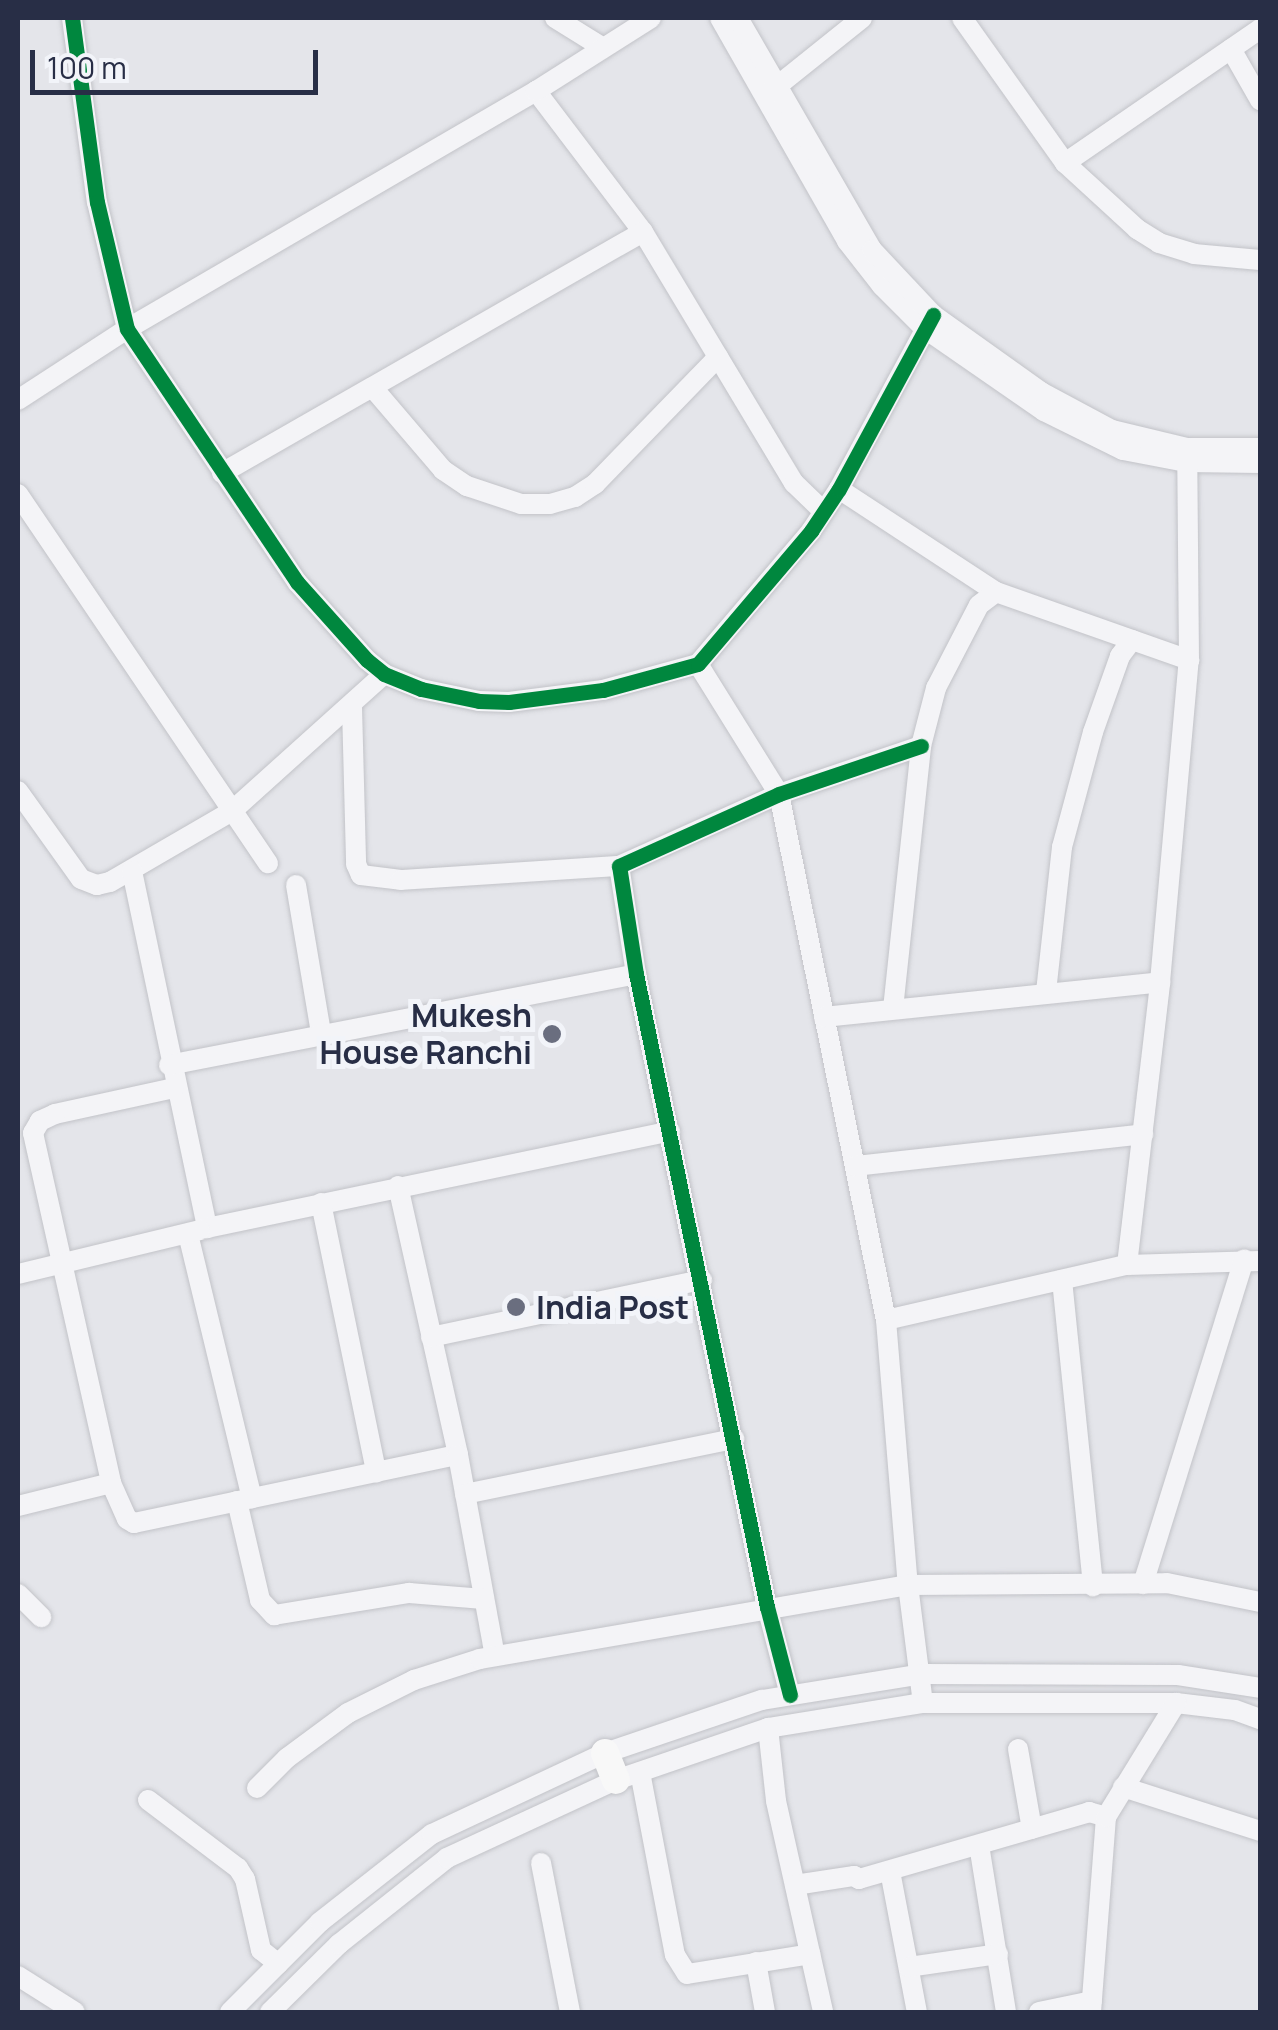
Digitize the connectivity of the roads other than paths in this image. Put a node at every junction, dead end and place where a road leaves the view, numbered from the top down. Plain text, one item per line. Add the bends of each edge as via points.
1 (72, 18) edge
2 (555, 18) edge
3 (652, 18) edge
4 (720, 18) edge
5 (738, 18) edge
6 (862, 18) edge
7 (965, 18) edge
8 (1260, 28) edge
9 (602, 48) junction
10 (1231, 48) junction
11 (536, 91) junction
12 (770, 92) junction
13 (1260, 100) edge
14 (1065, 163) junction
15 (644, 232) junction
16 (1260, 260) edge
17 (928, 322) junction
18 (127, 328) junction
19 (718, 358) junction
20 (373, 388) junction
21 (18, 400) edge
22 (1260, 448) edge
23 (1186, 455) junction
24 (1260, 463) edge
25 (222, 473) junction
26 (839, 489) junction
27 (18, 494) edge
28 (823, 511) junction
29 (996, 592) junction
30 (1132, 640) junction
31 (1189, 660) junction
32 (698, 664) junction
33 (384, 674) junction
34 (352, 707) junction
35 (921, 746) junction
36 (18, 790) edge
37 (779, 794) junction
38 (232, 811) junction
39 (268, 864) dead end
40 (619, 866) junction
41 (132, 871) junction
42 (296, 886) dead end
43 (636, 974) junction
44 (1160, 982) junction
45 (1046, 992) junction
46 (892, 1010) junction
47 (824, 1017) junction
48 (321, 1033) junction
49 (169, 1065) junction
50 (174, 1088) junction
51 (670, 1131) junction
52 (1142, 1134) junction
53 (855, 1166) junction
54 (398, 1186) junction
55 (321, 1203) junction
56 (197, 1231) junction
57 (1252, 1260) edge
58 (59, 1264) junction
59 (1127, 1265) junction
60 (18, 1274) edge
61 (702, 1280) junction
62 (1062, 1280) junction
63 (886, 1320) junction
64 (432, 1337) junction
65 (734, 1439) junction
66 (458, 1455) junction
67 (376, 1472) junction
68 (111, 1484) junction
69 (465, 1494) junction
70 (244, 1500) junction
71 (18, 1506) edge
72 (1142, 1584) junction
73 (908, 1585) junction
74 (1093, 1586) junction
75 (18, 1594) edge
76 (484, 1599) junction
77 (1260, 1602) edge
78 (767, 1607) junction
79 (41, 1617) dead end
80 (495, 1656) junction
81 (922, 1674) junction
82 (1260, 1688) edge
83 (790, 1695) junction
84 (924, 1703) junction
85 (1176, 1704) junction
86 (1260, 1719) edge
87 (768, 1728) junction
88 (1018, 1749) dead end
89 (605, 1753) junction
90 (628, 1776) junction
91 (1123, 1787) junction
92 (257, 1788) dead end
93 (148, 1800) dead end
94 (1106, 1817) junction
95 (1032, 1829) junction
96 (1260, 1831) edge
97 (979, 1845) junction
98 (541, 1864) dead end
99 (890, 1871) junction
100 (795, 1885) junction
101 (810, 1954) junction
102 (998, 1954) junction
103 (756, 1962) junction
104 (278, 1964) junction
105 (909, 1967) junction
106 (18, 1976) edge
107 (1091, 2007) edge
108 (75, 2012) edge
109 (230, 2012) edge
110 (270, 2012) edge
111 (570, 2012) edge
112 (765, 2012) edge
113 (824, 2012) edge
114 (918, 2012) edge
115 (1006, 2012) edge
116 (1039, 2012) edge

1 - 18 street via 97,202
2 - 9 street
3 - 9 street
4 - 12 street
5 - 12 street
6 - 12 street
7 - 14 street
8 - 10 street
9 - 11 street
10 - 13 street
10 - 14 street
11 - 15 street
11 - 18 street
12 - 17 street via 847,241 882,286
14 - 16 street via 1159,243 1194,254
15 - 19 street
15 - 20 street
17 - 23 street via 1072,427 1122,450
17 - 26 street
18 - 21 street
18 - 25 street
19 - 20 street via 595,484 550,504 494,498 455,478
19 - 28 street via 794,483
20 - 25 street
22 - 23 street
23 - 24 street
23 - 31 street
25 - 33 street via 297,582
26 - 28 street
26 - 29 street
27 - 38 street
28 - 32 street
29 - 30 street
29 - 35 street via 979,604 936,688
30 - 31 street
30 - 45 street via 1098,717 1062,847
31 - 44 street
32 - 33 street via 603,690 509,702 447,696
32 - 37 street
33 - 34 street
34 - 38 street
34 - 40 street via 361,875 400,880
35 - 37 street
35 - 46 street
36 - 41 street via 81,879 97,884
37 - 40 street
37 - 47 street
38 - 39 street
38 - 41 street
40 - 43 street
41 - 49 street
42 - 48 street
43 - 48 street
43 - 51 street
44 - 45 street
44 - 52 street
45 - 46 street
46 - 47 street
47 - 53 street
48 - 49 street
49 - 50 street
50 - 56 street
50 - 58 street via 40,1121 34,1151
51 - 54 street
51 - 61 street
52 - 53 street
52 - 59 street
53 - 63 street
54 - 55 street
54 - 64 street
55 - 56 street
55 - 67 street
56 - 58 street
56 - 70 street
57 - 59 street
57 - 72 street
58 - 60 street
58 - 68 street
59 - 62 street
61 - 64 street
61 - 65 street
62 - 63 street
62 - 74 street
63 - 73 street
64 - 66 street
65 - 69 street
65 - 78 street
66 - 67 street
66 - 69 street
67 - 70 street
68 - 70 street via 121,1512 134,1522
68 - 71 street
69 - 76 street
70 - 76 street via 260,1600 274,1615 409,1594
72 - 74 street
72 - 77 street
73 - 74 street
73 - 78 street
73 - 81 street
75 - 79 street
76 - 80 street
78 - 80 street
78 - 83 street
80 - 92 street via 444,1668 348,1713
81 - 82 street via 1178,1675
81 - 83 street
81 - 84 street
83 - 89 street
84 - 85 street
84 - 87 street
85 - 86 street
85 - 91 street
87 - 90 street
87 - 100 street
88 - 95 street
89 - 90 street
89 - 104 street via 432,1834 320,1922
90 - 103 street via 675,1955 686,1974
90 - 110 street via 448,1858 338,1944
91 - 94 street
91 - 96 street
93 - 104 street via 238,1868 261,1950
94 - 95 street via 1088,1812
94 - 107 street
95 - 97 street
97 - 99 street
97 - 102 street
98 - 111 street
99 - 100 street
99 - 105 street
100 - 101 street
101 - 103 street
101 - 113 street
102 - 105 street
102 - 115 street
103 - 112 street
104 - 109 street
105 - 114 street
106 - 108 street
107 - 116 street

